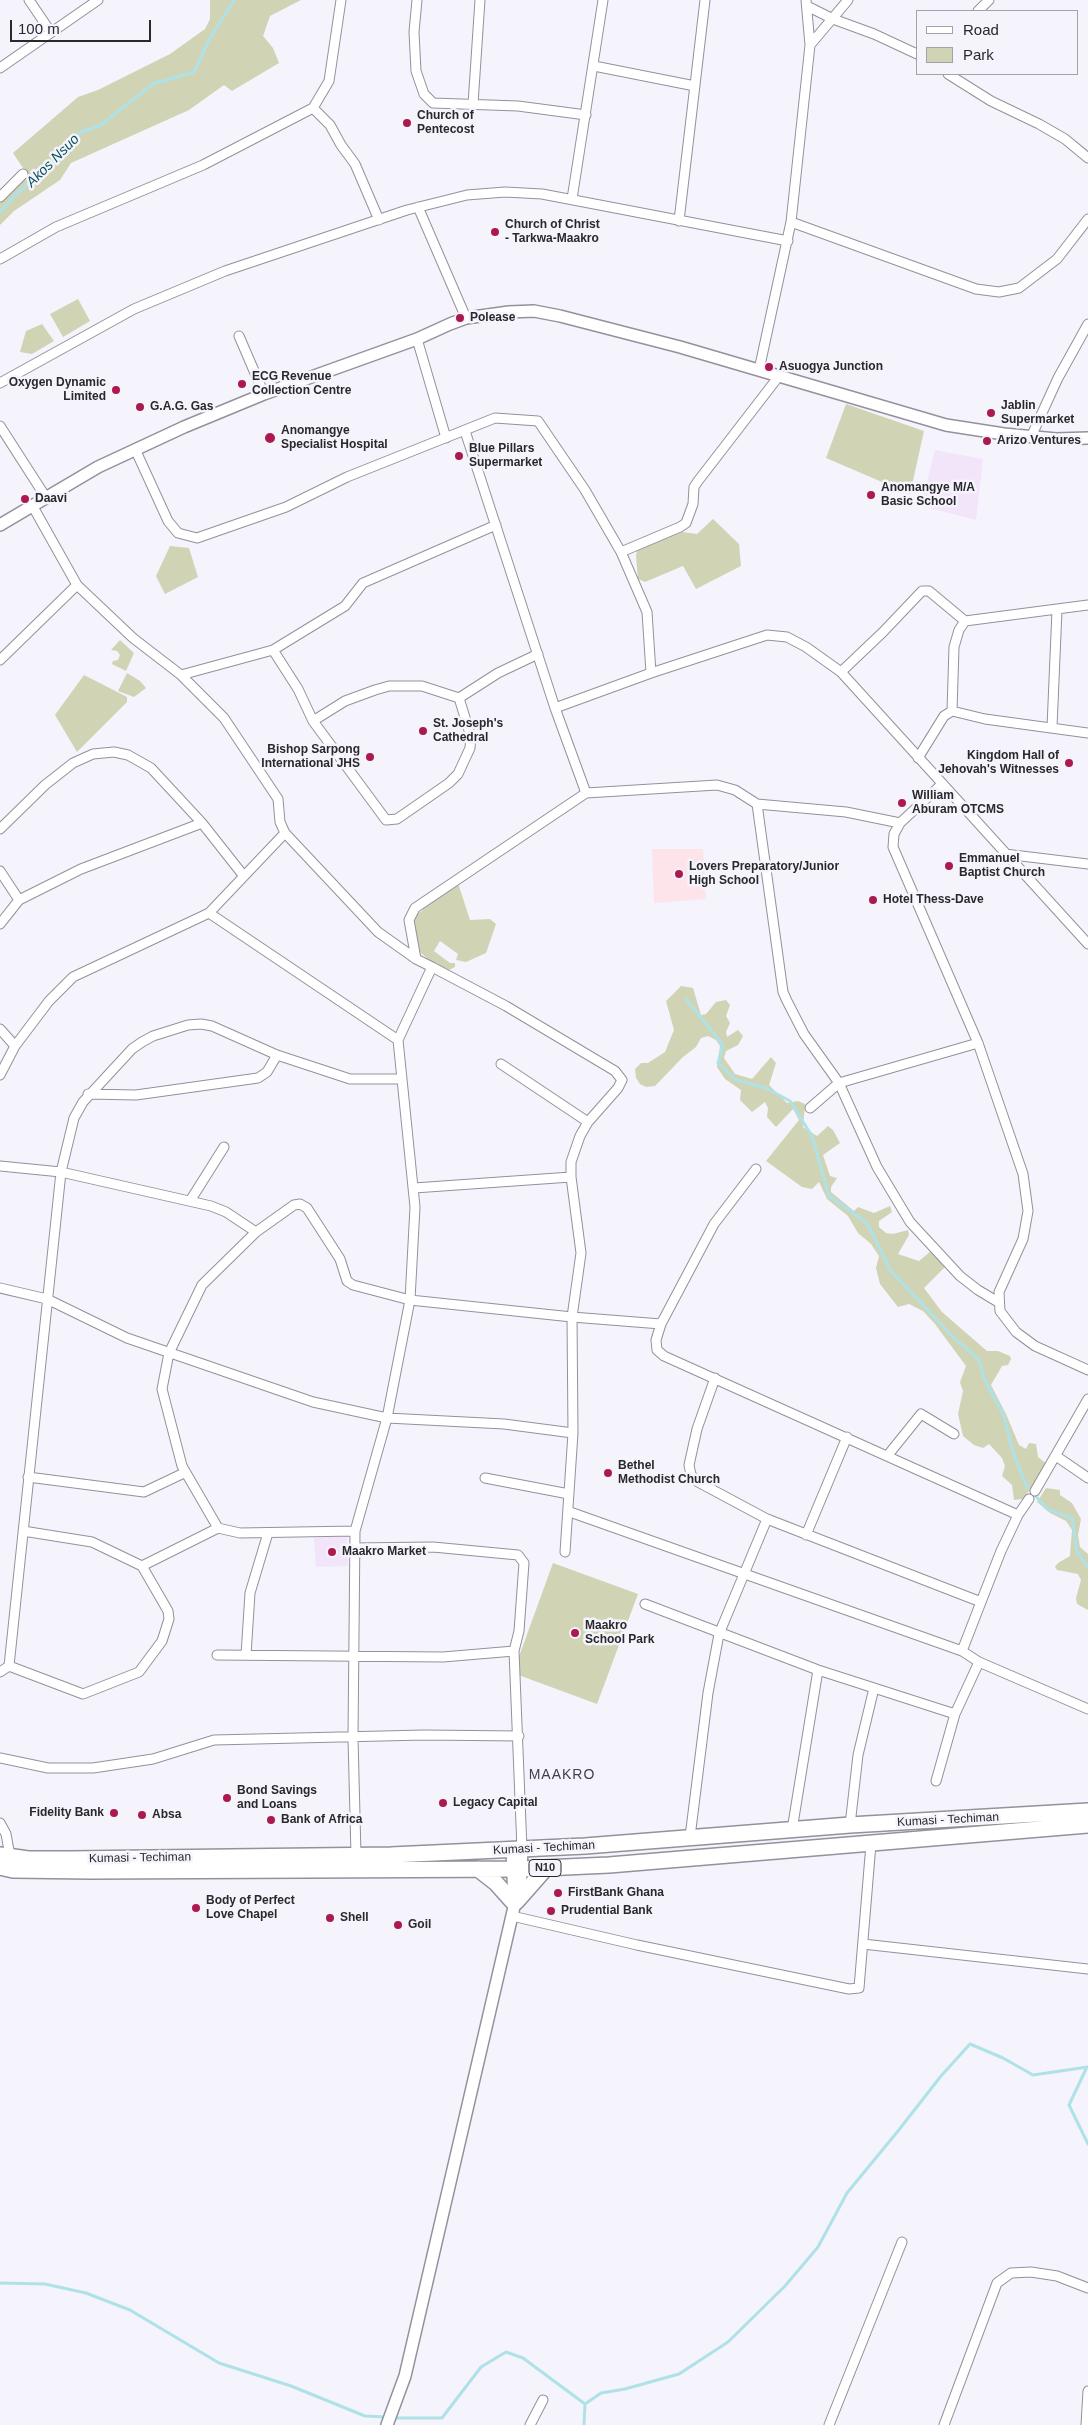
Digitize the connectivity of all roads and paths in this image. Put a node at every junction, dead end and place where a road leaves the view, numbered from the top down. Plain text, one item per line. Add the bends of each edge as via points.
1 (29, 0) edge
2 (98, 0) edge
3 (341, 0) edge
4 (418, 0) edge
5 (480, 0) edge
6 (603, 0) edge
7 (706, 0) edge
8 (848, 0) edge
9 (989, 0) edge
10 (807, 3) edge
11 (979, 10) edge
12 (833, 19) junction
13 (50, 31) junction
14 (810, 45) junction
15 (916, 54) edge
16 (594, 66) junction
17 (0, 68) edge
18 (950, 75) edge
19 (695, 86) junction
20 (473, 104) junction
21 (313, 108) junction
22 (586, 116) junction
23 (1088, 158) edge
24 (23, 174) dead end
25 (0, 197) edge
26 (572, 199) junction
27 (418, 207) junction
28 (1088, 219) edge
29 (379, 220) junction
30 (679, 221) junction
31 (791, 222) junction
32 (788, 241) junction
33 (0, 259) edge
34 (466, 318) junction
35 (1088, 324) edge
36 (239, 336) dead end
37 (417, 339) junction
38 (759, 370) junction
39 (779, 376) junction
40 (0, 383) edge
41 (264, 394) junction
42 (0, 426) edge
43 (465, 431) junction
44 (1031, 437) junction
45 (446, 438) junction
46 (1088, 438) edge
47 (135, 450) junction
48 (45, 496) junction
49 (32, 505) junction
50 (0, 525) edge
51 (496, 525) junction
52 (621, 552) junction
53 (77, 585) junction
54 (1088, 606) edge
55 (1057, 610) junction
56 (965, 622) junction
57 (273, 650) junction
58 (538, 654) junction
59 (0, 660) edge
60 (840, 672) junction
61 (652, 673) junction
62 (181, 675) junction
63 (459, 698) junction
64 (555, 708) junction
65 (952, 711) junction
66 (313, 721) junction
67 (1052, 728) junction
68 (1088, 733) edge
69 (918, 758) junction
70 (942, 784) junction
71 (586, 793) junction
72 (757, 804) junction
73 (900, 822) junction
74 (202, 823) junction
75 (0, 829) edge
76 (285, 833) junction
77 (1005, 854) junction
78 (1088, 864) edge
79 (0, 870) edge
80 (243, 875) junction
81 (20, 900) junction
82 (209, 913) junction
83 (0, 924) edge
84 (1088, 944) edge
85 (416, 958) junction
86 (432, 967) junction
87 (0, 1029) edge
88 (398, 1040) junction
89 (978, 1044) junction
90 (15, 1046) junction
91 (278, 1055) junction
92 (501, 1064) dead end
93 (0, 1075) edge
94 (401, 1079) junction
95 (839, 1083) junction
96 (88, 1094) junction
97 (810, 1108) dead end
98 (588, 1122) junction
99 (224, 1147) dead end
100 (0, 1166) edge
101 (756, 1169) dead end
102 (61, 1172) junction
103 (571, 1176) junction
104 (414, 1188) junction
105 (190, 1201) junction
106 (256, 1232) junction
107 (0, 1288) edge
108 (46, 1299) junction
109 (410, 1300) junction
110 (998, 1302) junction
111 (572, 1317) junction
112 (661, 1324) junction
113 (168, 1353) junction
114 (1088, 1370) edge
115 (716, 1378) junction
116 (1088, 1399) edge
117 (387, 1418) junction
118 (573, 1433) junction
119 (954, 1434) dead end
120 (847, 1437) junction
121 (888, 1455) junction
122 (1056, 1456) junction
123 (184, 1472) junction
124 (28, 1477) junction
125 (485, 1478) dead end
126 (1088, 1478) edge
127 (1035, 1491) dead end
128 (569, 1494) junction
129 (1029, 1499) dead end
130 (570, 1512) junction
131 (1018, 1515) junction
132 (767, 1519) junction
133 (218, 1528) junction
134 (23, 1531) junction
135 (355, 1531) junction
136 (268, 1533) junction
137 (806, 1535) junction
138 (354, 1548) junction
139 (566, 1552) dead end
140 (142, 1566) junction
141 (744, 1575) junction
142 (981, 1602) junction
143 (645, 1604) dead end
144 (720, 1634) junction
145 (514, 1651) junction
146 (962, 1651) junction
147 (217, 1655) dead end
148 (246, 1655) junction
149 (354, 1655) junction
150 (979, 1662) junction
151 (9, 1666) junction
152 (818, 1670) junction
153 (0, 1672) edge
154 (874, 1688) junction
155 (1088, 1709) edge
156 (955, 1714) junction
157 (519, 1736) junction
158 (353, 1738) junction
159 (0, 1758) edge
160 (936, 1781) dead end
161 (1088, 1811) edge
162 (0, 1823) edge
163 (850, 1825) junction
164 (1088, 1825) edge
165 (792, 1830) junction
166 (690, 1837) junction
167 (871, 1844) junction
168 (517, 1850) junction
169 (356, 1855) junction
170 (3, 1859) edge
171 (546, 1868) junction
172 (478, 1869) junction
173 (517, 1869) junction
174 (514, 1906) junction
175 (863, 1944) junction
176 (1088, 1969) edge
177 (902, 2242) dead end
178 (1088, 2288) edge
179 (1088, 2391) edge
180 (543, 2400) dead end
181 (387, 2425) edge
182 (530, 2425) edge
183 (829, 2425) edge
184 (944, 2425) edge
185 (1086, 2425) edge

1 - 13 street
2 - 13 street
3 - 21 street via 330,81
4 - 20 street via 414,32 416,71 424,94 433,103
5 - 20 street
6 - 16 street
7 - 19 street
8 - 12 street
9 - 11 street
10 - 12 street
10 - 14 street
12 - 14 street
12 - 15 street
13 - 17 street
14 - 31 street
16 - 19 street
16 - 22 street
18 - 23 street via 991,101 1045,128
19 - 30 street
20 - 22 street via 518,106
21 - 29 street via 330,125 355,164
21 - 33 street via 203,165 56,226
22 - 26 street
24 - 25 street
26 - 27 street via 505,192 467,195
26 - 30 street
27 - 29 street
27 - 34 street
28 - 31 street via 1057,259 1019,288 999,292 976,289
29 - 40 street via 225,271 134,309
30 - 32 street
31 - 32 street
32 - 38 street
34 - 37 street
34 - 38 street via 534,312 560,316
35 - 44 street
36 - 41 street
37 - 41 street
37 - 45 street
38 - 39 street
39 - 44 street via 946,425
39 - 52 street via 694,487 686,523
41 - 47 street
42 - 48 street
43 - 45 street
43 - 51 street
43 - 52 street via 495,418 538,421 585,490
44 - 46 street
45 - 47 street via 348,477 286,507 197,538 178,532 168,521
47 - 48 street
48 - 49 street
49 - 50 street
49 - 53 street
51 - 57 street via 363,583 345,606
51 - 58 street
52 - 61 street via 647,612
53 - 59 street
53 - 62 street via 134,638
54 - 55 street
55 - 56 street
55 - 67 street
56 - 60 street via 929,591 922,591
56 - 65 street via 954,648
57 - 62 street
57 - 66 street via 298,689
58 - 63 street via 498,673
58 - 64 street
60 - 61 street via 787,637 767,635
60 - 69 street
61 - 64 street
62 - 76 street via 224,718 278,799 280,822
63 - 66 street via 422,686 389,686 345,701
63 - 66 street via 471,737 466,761 449,783 392,821 382,817
64 - 71 street
65 - 67 street
65 - 69 street via 944,716
67 - 68 street
69 - 70 street
70 - 73 street
70 - 77 street
71 - 72 street via 717,785 735,790
71 - 85 street via 415,908 409,920
72 - 73 street via 846,812
72 - 95 street via 783,992 804,1034
73 - 89 street via 894,834 893,847 897,859
74 - 75 street via 147,765 128,754 114,752 93,754 73,763
74 - 80 street
74 - 81 street via 81,869
76 - 80 street
76 - 85 street via 368,922
77 - 78 street
77 - 84 street
79 - 81 street
80 - 82 street
81 - 83 street
82 - 88 street
82 - 90 street via 73,977 49,1001
85 - 86 street
86 - 88 street
86 - 98 street via 506,1006 615,1071 622,1080 618,1088
87 - 90 street
88 - 94 street
89 - 95 street
89 - 110 street via 1023,1174 1028,1211 1023,1239 1002,1282
90 - 93 street
91 - 94 street via 350,1079
91 - 96 street via 267,1072 258,1078 136,1095
91 - 96 street via 212,1026 188,1025 142,1042
92 - 98 street
94 - 104 street
95 - 97 street
95 - 110 street via 889,1191 910,1222 960,1276
96 - 102 street via 74,1118
98 - 103 street via 575,1146
99 - 105 street
100 - 102 street
101 - 112 street via 714,1224
102 - 105 street
102 - 108 street
103 - 104 street
103 - 111 street via 581,1253
104 - 109 street via 416,1229
105 - 106 street via 218,1208
106 - 109 street via 294,1205 304,1205 340,1259 349,1283
106 - 113 street via 202,1285
107 - 108 street
108 - 113 street via 106,1329
108 - 124 street
109 - 111 street
109 - 117 street
110 - 114 street via 1004,1319 1016,1332 1035,1346
111 - 112 street
111 - 118 street
112 - 115 street via 655,1346 660,1353
113 - 117 street via 313,1402
113 - 123 street via 162,1389
115 - 120 street
115 - 132 street via 697,1429 689,1464 691,1475 698,1482
116 - 122 street
117 - 118 street via 504,1424
117 - 135 street
118 - 128 street
119 - 121 street via 921,1414
120 - 121 street
120 - 137 street
121 - 131 street
122 - 126 street
122 - 127 street
123 - 124 street via 144,1492
123 - 133 street
124 - 134 street
125 - 128 street
128 - 130 street
129 - 131 street
130 - 139 street
130 - 141 street
131 - 142 street
132 - 137 street
132 - 141 street
133 - 136 street
133 - 140 street
134 - 140 street via 92,1542
134 - 151 street
135 - 136 street
135 - 138 street
136 - 148 street via 250,1593
137 - 142 street
138 - 145 street via 434,1547 518,1555 524,1563 519,1631
138 - 149 street
140 - 151 street via 168,1611 169,1619 162,1641 140,1672 82,1694
141 - 144 street
141 - 146 street
142 - 146 street
143 - 144 street
144 - 152 street
144 - 166 street via 708,1693
145 - 149 street via 443,1657
145 - 157 street
146 - 150 street
147 - 148 street
148 - 149 street
149 - 158 street
150 - 155 street
150 - 156 street
151 - 153 street
152 - 154 street
152 - 165 street
154 - 156 street
154 - 163 street via 858,1755
156 - 160 street
157 - 158 street
157 - 168 street
158 - 159 street via 214,1740 158,1758 93,1768 30,1766
158 - 169 street
161 - 163 highway, Kumasi - Techiman / N10
162 - 170 street via 6,1834
163 - 165 highway, Kumasi - Techiman / N10
164 - 167 highway, N10
165 - 166 highway, Kumasi - Techiman / N10
166 - 168 highway, Kumasi - Techiman / N10
167 - 171 highway, N10
167 - 175 street
168 - 169 highway, Kumasi - Techiman / N10
168 - 173 street
169 - 170 highway, Kumasi - Techiman / N10
170 - 172 highway, N10 via 56,1871
171 - 173 highway, N10
171 - 174 highway
172 - 173 highway, N10
172 - 174 highway via 496,1883
173 - 174 street
174 - 175 street via 637,1945 849,1989 859,1988
174 - 181 street via 404,2376
175 - 176 street
177 - 183 street
178 - 184 street via 1057,2276 1030,2272 1012,2273 997,2283
179 - 185 street
180 - 182 street

